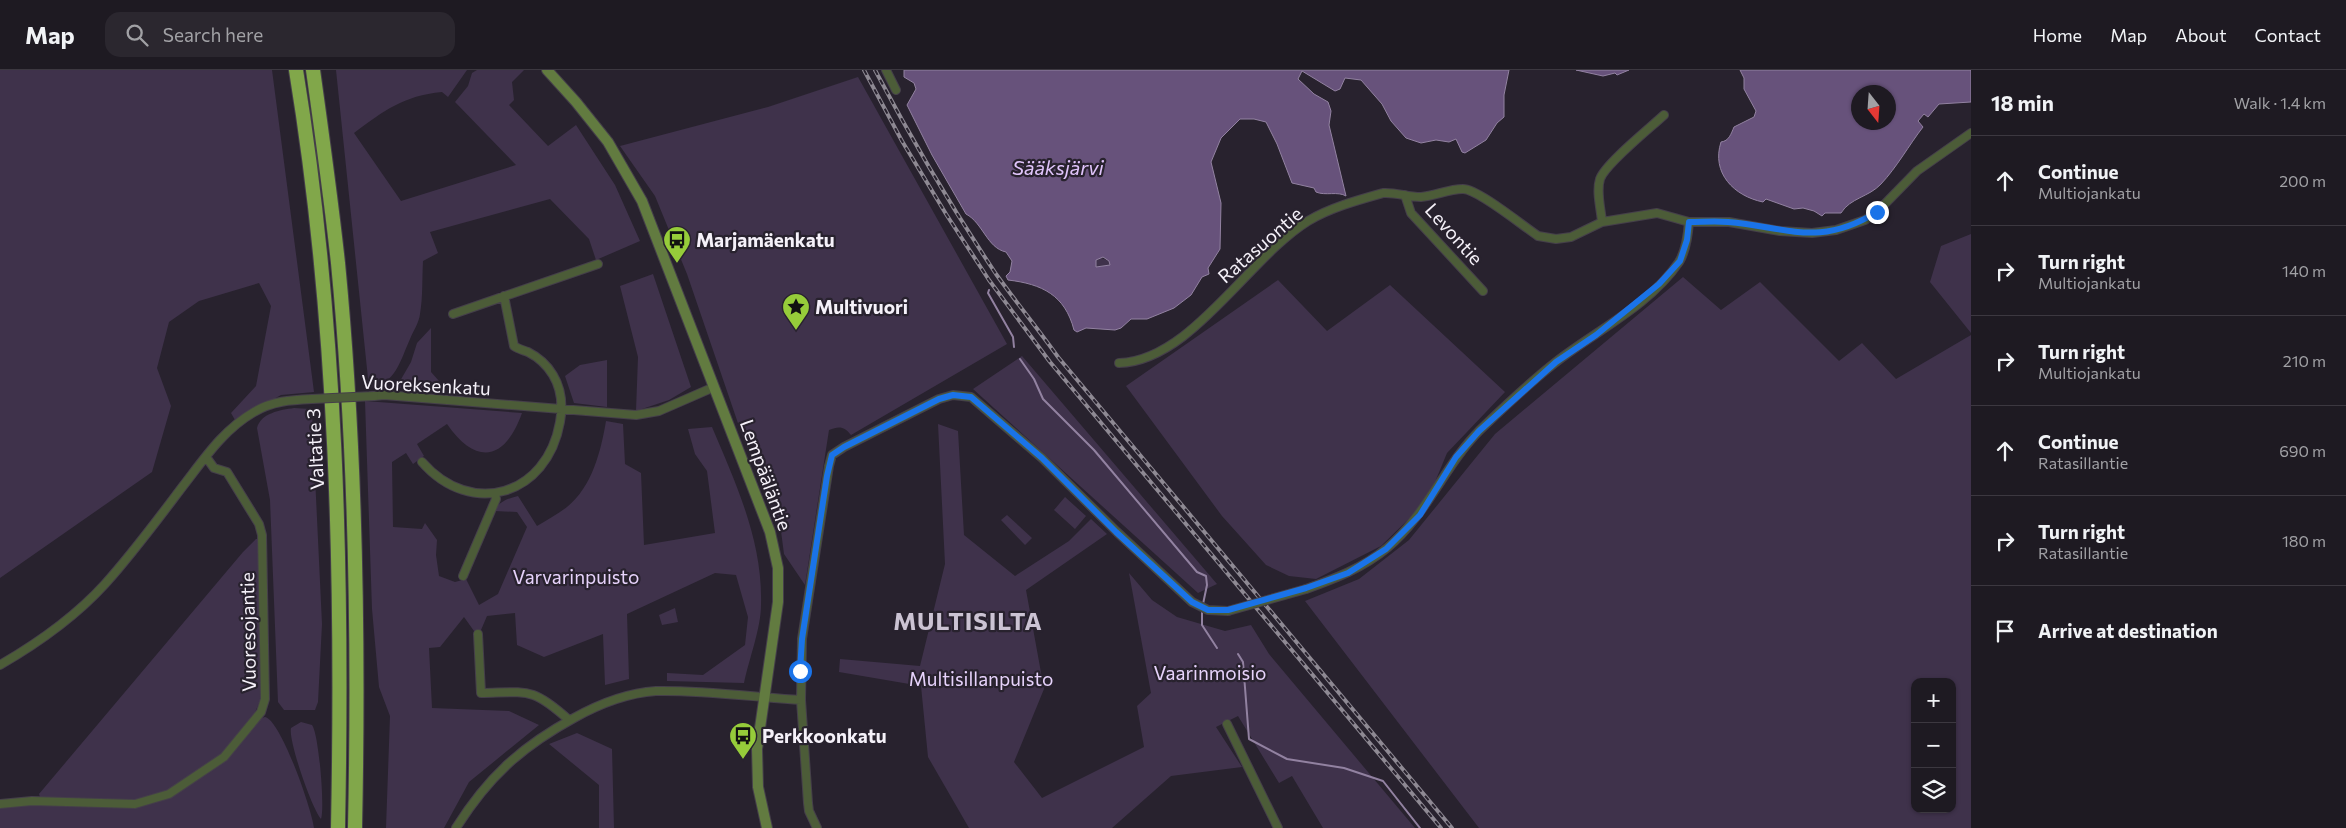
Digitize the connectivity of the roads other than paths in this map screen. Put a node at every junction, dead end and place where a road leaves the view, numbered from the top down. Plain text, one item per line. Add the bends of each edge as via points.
1 (296, 70) edge
2 (313, 70) edge
3 (547, 70) edge
4 (886, 70) edge
5 (896, 90) dead end
6 (1664, 115) dead end
7 (1971, 132) edge
8 (1405, 195) junction
9 (1602, 222) junction
10 (1689, 222) junction
11 (598, 264) dead end
12 (1483, 291) dead end
13 (504, 296) junction
14 (453, 314) dead end
15 (1119, 363) dead end
16 (714, 388) junction
17 (562, 410) junction
18 (206, 457) junction
19 (422, 462) dead end
20 (495, 493) junction
21 (463, 576) dead end
22 (478, 634) dead end
23 (0, 665) edge
24 (764, 697) junction
25 (801, 700) junction
26 (569, 720) junction
27 (1227, 724) dead end
28 (0, 804) edge
29 (338, 828) edge
30 (355, 828) edge
31 (456, 828) edge
32 (767, 828) edge
33 (817, 828) edge
34 (1278, 828) edge

1 - 29 highway, Valtatie 3 via 320,255 331,391 340,666
2 - 30 highway, Valtatie 3 via 336,244 347,380 354,548
3 - 16 main road, Lempääläntie via 616,154 649,217
4 - 5 street
6 - 9 street via 1613,162 1600,179
7 - 10 street, Ratasuontie via 1917,171 1877,212 1850,226 1801,233 1728,222
8 - 9 street, Ratasuontie via 1423,197 1467,189 1546,239 1571,237
8 - 12 street, Levontie via 1411,213
8 - 15 street, Ratasuontie via 1383,193 1307,222 1168,348 1136,363
9 - 10 street, Ratasuontie via 1657,213
10 - 25 street, bridge via 1680,261 1659,284 1596,335 1556,362 1479,431 1456,457 1420,515 1386,549 1348,573 1228,610 1208,610 1192,602 1042,458 971,397 953,395 939,399 844,447 832,455 827,476 802,639
11 - 13 street
13 - 14 street
13 - 17 street via 514,346 538,358 549,369 560,392
16 - 17 street, Vuoreksenkatu via 642,415
16 - 24 main road, Lempääläntie via 761,505 778,568 777,619
17 - 18 street, Vuoreksenkatu, bridge via 384,395 278,402 254,412 222,438
17 - 20 street via 555,442 543,465 522,483
18 - 23 street, Vuoreksenkatu via 140,544 86,604
18 - 28 street, Vuoresojantie via 214,468 227,472 259,524 262,535 265,699 261,712 224,757 183,787 157,799 116,805 38,801
19 - 20 street via 439,479 459,490
20 - 21 street via 496,499
22 - 26 street via 481,693 530,693 546,700
24 - 25 street
24 - 26 street via 657,691 640,693 598,706
24 - 32 main road, Lempääläntie via 757,773
25 - 33 street via 808,803
26 - 31 street via 507,762 480,792
27 - 34 street

